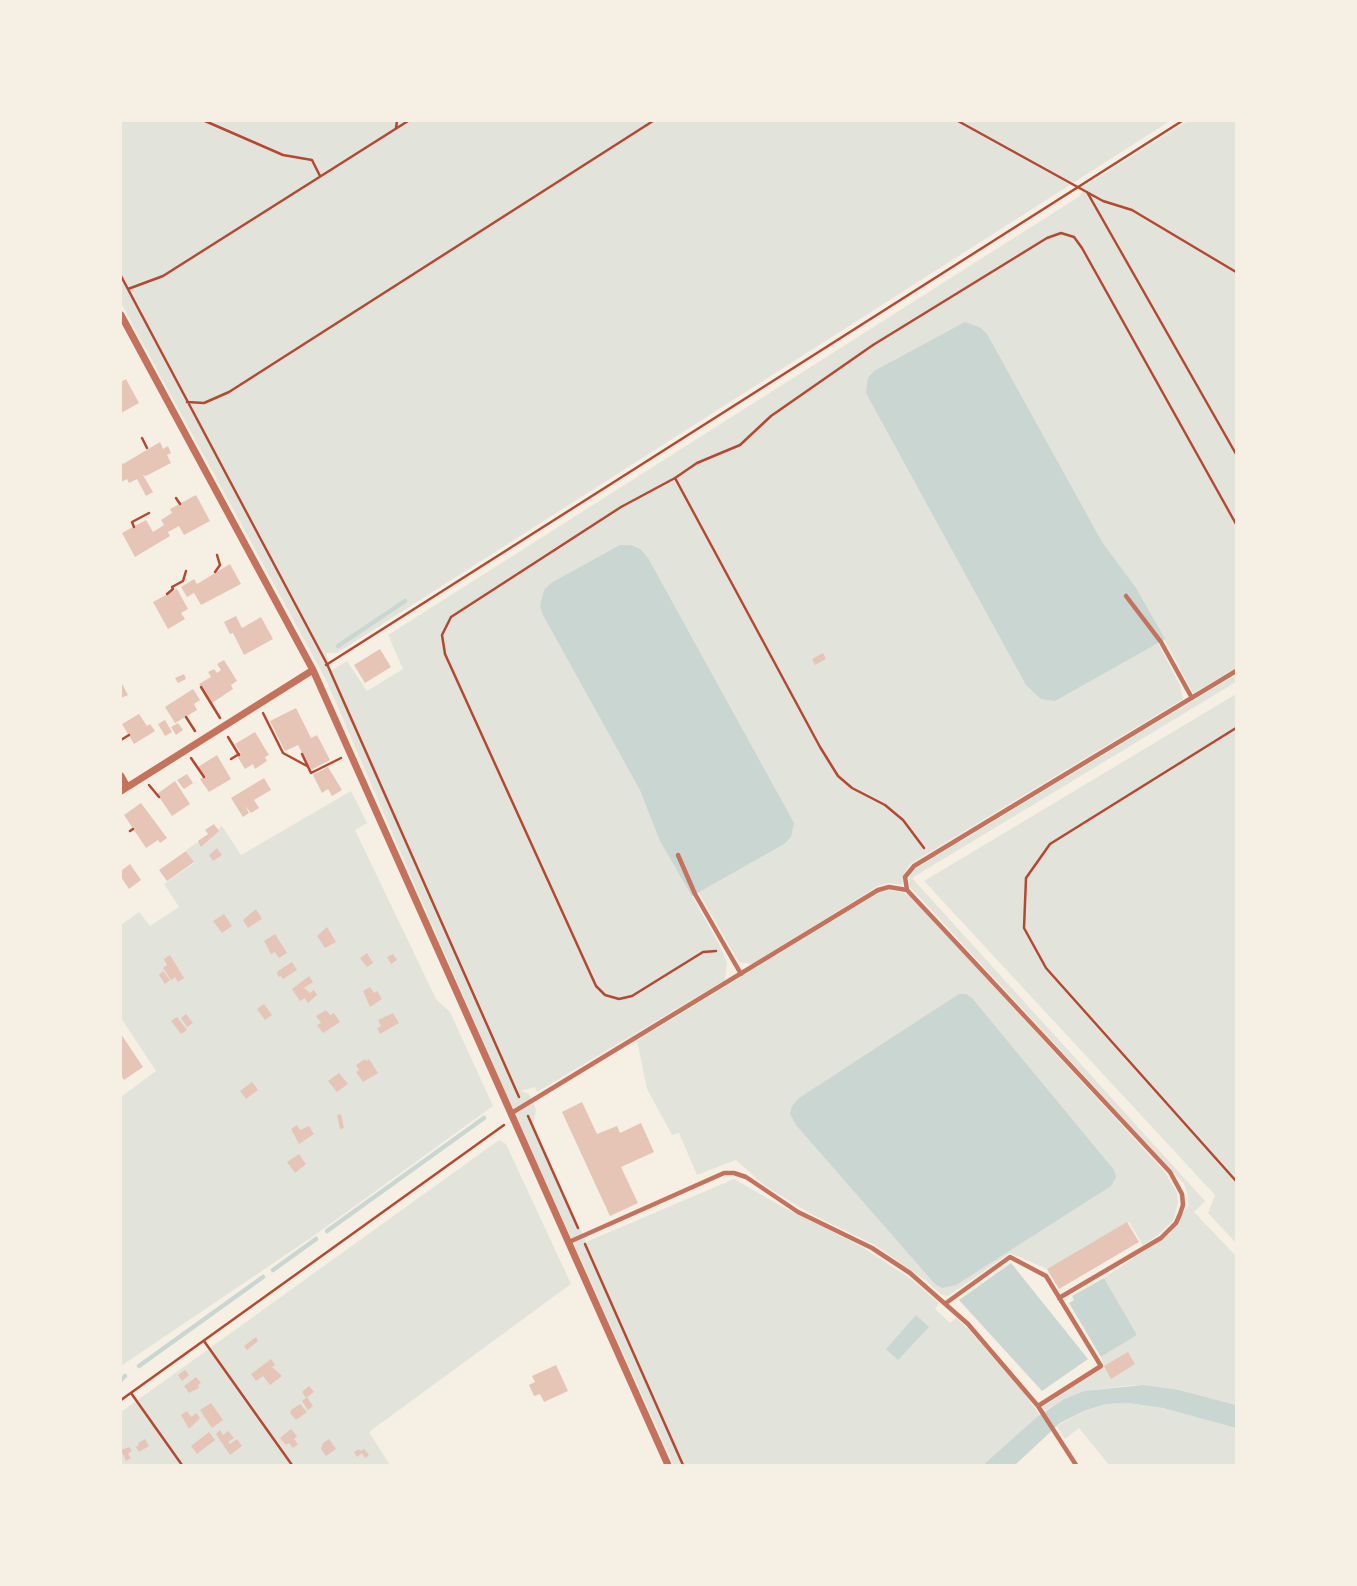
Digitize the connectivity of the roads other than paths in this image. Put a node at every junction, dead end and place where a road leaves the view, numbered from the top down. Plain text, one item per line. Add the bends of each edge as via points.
1 (121, 315) edge
2 (1126, 596) dead end
3 (313, 670) junction
4 (1236, 671) edge
5 (1192, 698) junction
6 (121, 776) edge
7 (124, 789) edge
8 (678, 855) dead end
9 (907, 890) junction
10 (741, 974) junction
11 (511, 1117) junction
12 (568, 1242) junction
13 (1059, 1298) junction
14 (946, 1303) junction
15 (1038, 1406) junction
16 (668, 1465) edge
17 (1076, 1465) edge

1 - 3 street
2 - 5 lane via 1161,642
3 - 7 street
3 - 11 street
4 - 5 lane
5 - 9 lane via 930,857 905,877
6 - 7 street
8 - 10 lane
9 - 10 lane via 878,890
9 - 13 lane via 1170,1172 1182,1195 1176,1223 1161,1238
10 - 11 lane
11 - 12 street
12 - 14 lane via 724,1173 734,1173 798,1212 872,1248
12 - 16 street
13 - 14 lane via 1046,1276 1010,1257
13 - 15 lane via 1101,1366
14 - 15 lane
15 - 17 lane

